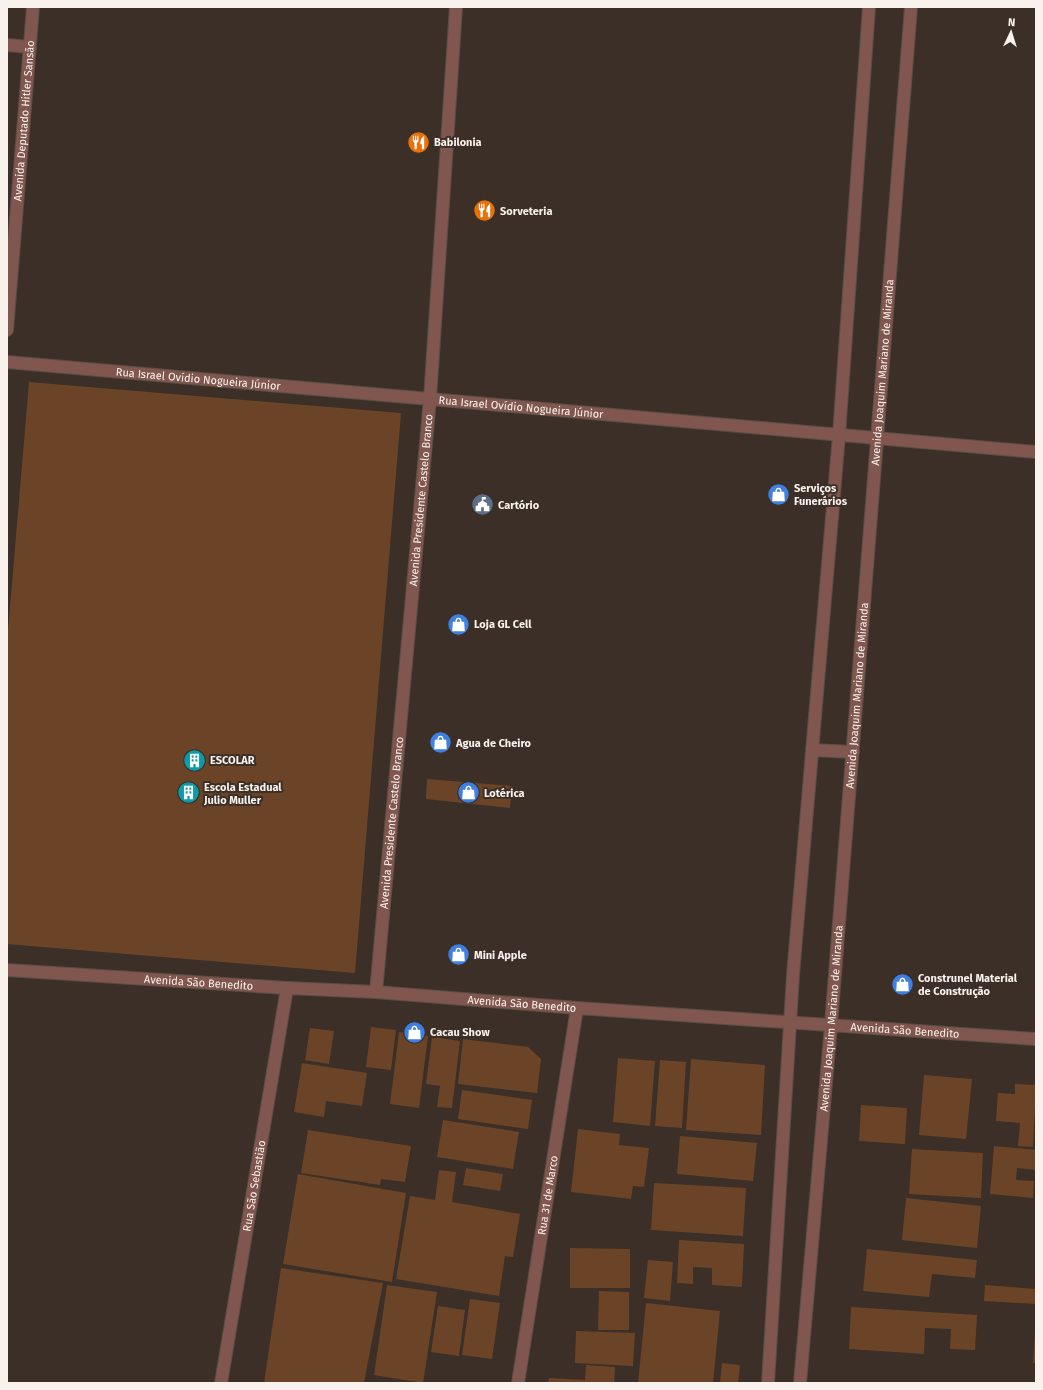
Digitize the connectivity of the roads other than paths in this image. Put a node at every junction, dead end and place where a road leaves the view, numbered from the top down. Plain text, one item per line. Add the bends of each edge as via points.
1 (33, 7) edge
2 (456, 7) edge
3 (869, 7) edge
4 (911, 7) edge
5 (7, 45) edge
6 (30, 47) junction
7 (7, 330) edge
8 (7, 362) edge
9 (430, 399) junction
10 (839, 435) junction
11 (877, 438) junction
12 (1036, 452) edge
13 (812, 750) junction
14 (853, 752) junction
15 (7, 970) edge
16 (287, 988) junction
17 (376, 992) junction
18 (577, 1008) junction
19 (790, 1023) junction
20 (831, 1025) junction
21 (1036, 1040) edge
22 (221, 1383) edge
23 (518, 1383) edge
24 (768, 1383) edge
25 (800, 1383) edge

1 - 6 street, Avenida Deputado Hitler Sansão
2 - 9 street, Avenida Presidente Castelo Branco
3 - 10 street
4 - 11 street, Avenida Joaquim Mariano de Miranda
5 - 6 street
6 - 7 street, Avenida Deputado Hitler Sansão
8 - 9 street, Rua Israel Ovídio Nogueira Júnior
9 - 10 street, Rua Israel Ovídio Nogueira Júnior
9 - 17 street, Avenida Presidente Castelo Branco
10 - 11 street, Rua Israel Ovídio Nogueira Júnior
10 - 13 street
11 - 12 street, Rua Israel Ovídio Nogueira Júnior
11 - 14 street, Avenida Joaquim Mariano de Miranda
13 - 14 street
13 - 19 street
14 - 20 street, Avenida Joaquim Mariano de Miranda
15 - 16 street, Avenida São Benedito
16 - 17 street, Avenida São Benedito
16 - 22 street, Rua São Sebastião
17 - 18 street, Avenida São Benedito
18 - 19 street, Avenida São Benedito
18 - 23 street, Rua 31 de Marco
19 - 20 street, Avenida São Benedito
19 - 24 street
20 - 21 street, Avenida São Benedito
20 - 25 street, Avenida Joaquim Mariano de Miranda

